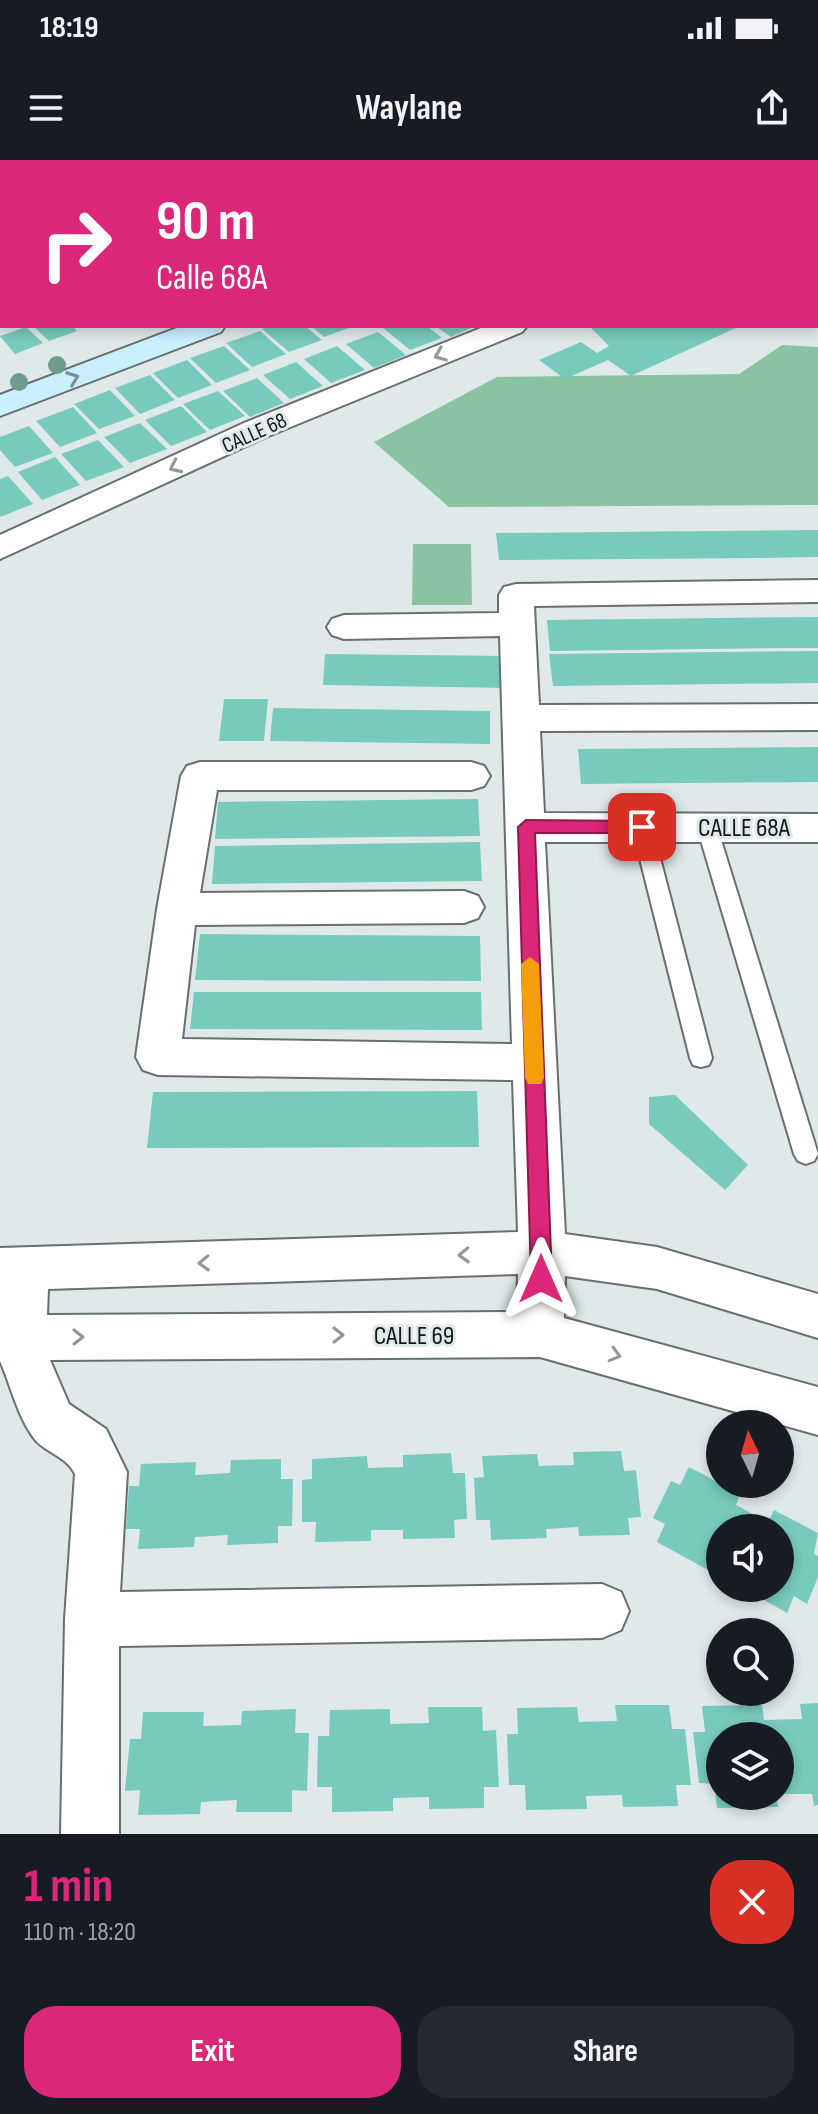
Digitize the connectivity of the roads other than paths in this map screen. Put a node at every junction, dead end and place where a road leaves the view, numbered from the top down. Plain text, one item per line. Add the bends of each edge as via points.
1 (125, 328) edge
2 (205, 328) edge
3 (507, 328) edge
4 (0, 376) edge
5 (0, 406) edge
6 (0, 548) edge
7 (818, 591) edge
8 (518, 624) junction
9 (344, 627) dead end
10 (818, 717) edge
11 (520, 718) junction
12 (471, 776) dead end
13 (526, 827) junction
14 (642, 827) junction
15 (707, 827) junction
16 (818, 828) edge
17 (464, 907) dead end
18 (177, 909) junction
19 (701, 1058) dead end
20 (534, 1062) junction
21 (806, 1154) dead end
22 (542, 1252) junction
23 (13, 1269) edge
24 (818, 1316) edge
25 (540, 1334) junction
26 (17, 1350) edge
27 (818, 1411) edge
28 (602, 1611) dead end
29 (92, 1619) junction
30 (90, 1834) edge

1 - 4 street
5 -> 2 street
3 -> 6 street, CALLE 68 via 255,430
7 - 8 street via 516,595
8 - 9 street
8 - 11 street
10 - 11 street
11 - 13 street
12 - 18 street via 200,776
13 - 14 street, CALLE 68A
13 - 20 street
14 - 15 street, CALLE 68A
14 - 19 lane
15 - 16 street, CALLE 68A
15 - 21 lane
17 - 18 street
18 - 20 street via 158,1057
20 - 22 street
22 -> 23 street
22 - 24 street via 657,1268
22 - 25 street
23 - 26 street
26 -> 25 street, CALLE 69
25 -> 27 street, CALLE 69
26 - 29 street via 51,1421 88,1446 101,1472
28 - 29 street
29 - 30 street

